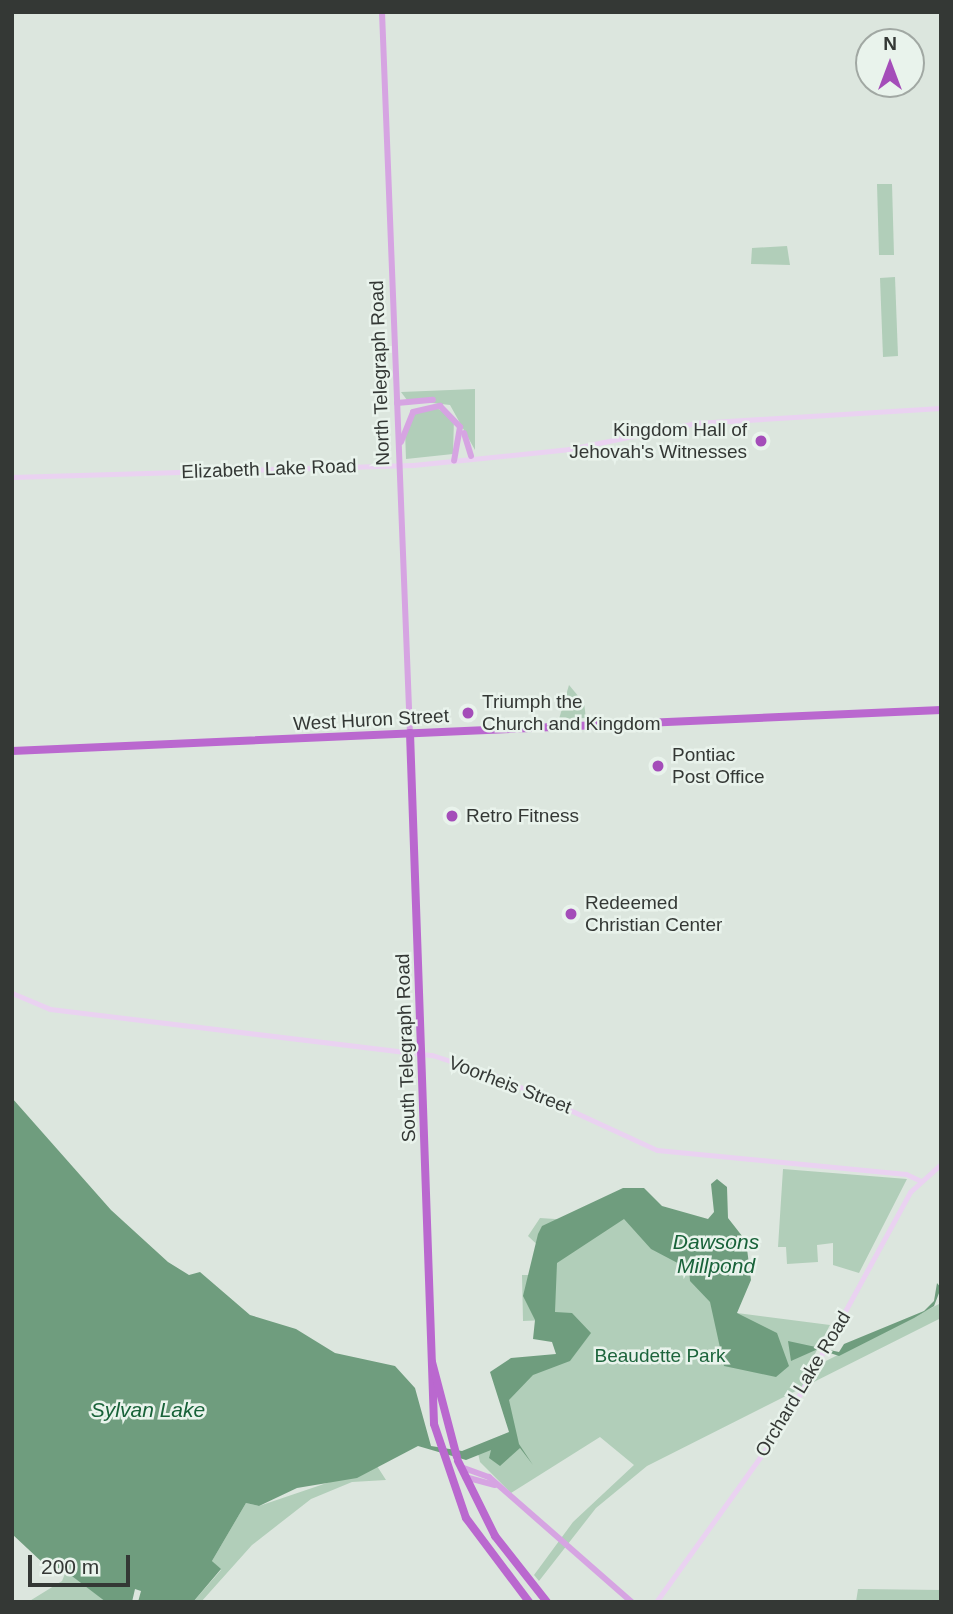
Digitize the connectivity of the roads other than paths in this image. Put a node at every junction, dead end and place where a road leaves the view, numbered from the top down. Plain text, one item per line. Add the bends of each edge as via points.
1 (382, 12) edge
2 (397, 403) junction
3 (941, 408) edge
4 (399, 451) junction
5 (471, 456) junction
6 (454, 460) junction
7 (400, 466) junction
8 (12, 477) edge
9 (941, 710) edge
10 (410, 733) junction
11 (12, 751) edge
12 (12, 993) edge
13 (422, 1054) junction
14 (941, 1164) edge
15 (919, 1181) junction
16 (432, 1362) junction
17 (458, 1459) junction
18 (445, 1472) junction
19 (465, 1477) junction
20 (495, 1485) junction
21 (501, 1571) junction
22 (521, 1602) edge
23 (529, 1602) edge
24 (547, 1602) edge
25 (632, 1602) edge
26 (656, 1602) edge

1 - 2 main road, North Telegraph Road
2 - 4 main road, North Telegraph Road
2 - 5 main road via 450,406 461,420
3 - 5 main road, Elizabeth Lake Road via 703,422 570,449
4 - 6 main road via 409,416 437,405 459,424
4 - 7 main road, North Telegraph Road
5 - 6 main road, Elizabeth Lake Road
6 - 7 main road, Elizabeth Lake Road
7 - 8 main road, Elizabeth Lake Road
7 - 10 main road, North Telegraph Road
9 - 10 highway, West Huron Street
10 - 11 highway, West Huron Street
10 - 13 highway, South Telegraph Road
12 - 13 main road, Voorheis Street via 51,1009
13 - 15 main road, Voorheis Street via 486,1072 657,1150 906,1174
13 - 16 highway, South Telegraph Road
14 - 15 main road, Orchard Lake Road
15 - 26 main road, Orchard Lake Road via 783,1425
16 - 17 highway
16 - 18 highway
17 - 19 highway
17 - 20 main road
18 - 19 highway
18 - 21 highway via 469,1525
19 - 20 main road
19 - 24 highway via 499,1542
20 - 25 main road
21 - 22 highway
21 - 23 highway

